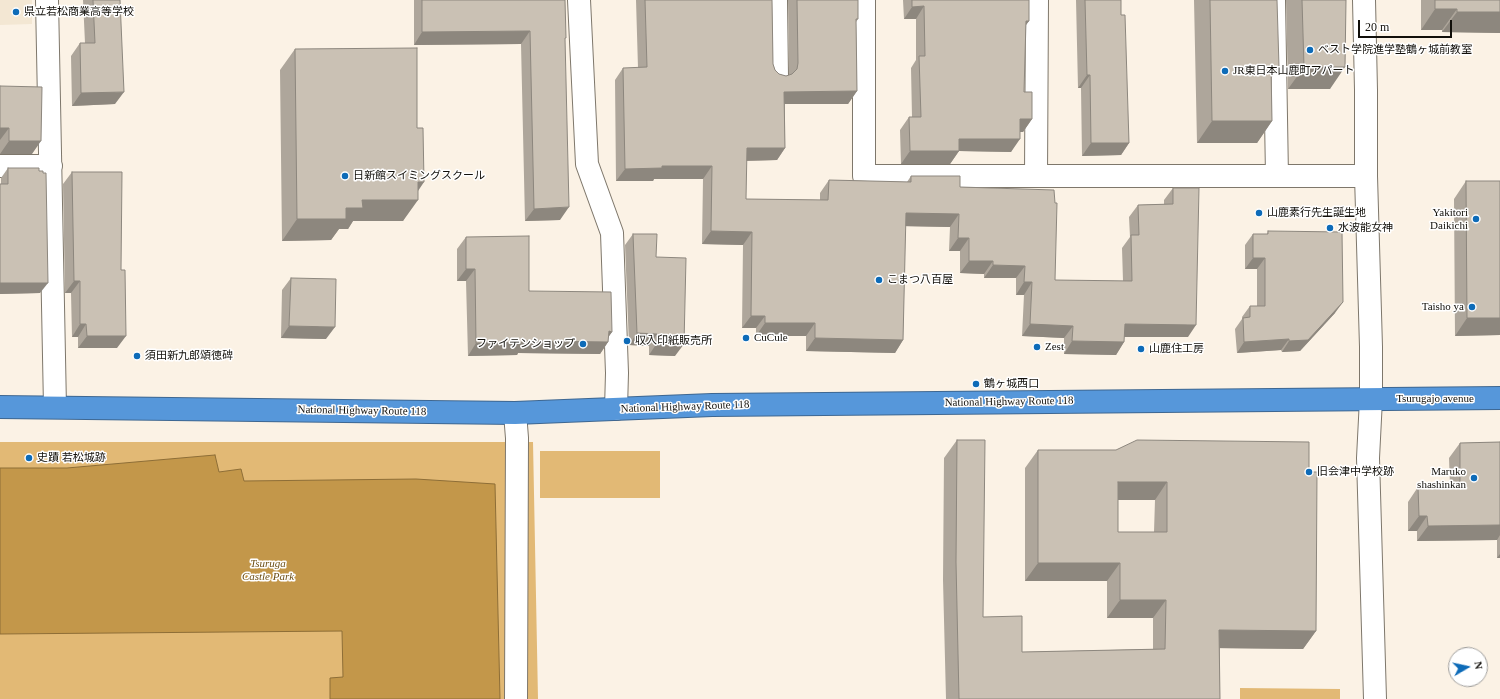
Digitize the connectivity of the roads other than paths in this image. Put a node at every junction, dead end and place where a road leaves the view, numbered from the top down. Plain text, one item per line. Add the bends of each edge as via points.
1 (48, 0) edge
2 (579, 0) edge
3 (776, 0) edge
4 (864, 0) edge
5 (1037, 0) edge
6 (1274, 0) edge
7 (1364, 0) edge
8 (777, 76) edge
9 (0, 166) edge
10 (51, 166) junction
11 (1036, 176) junction
12 (1277, 176) junction
13 (1366, 176) junction
14 (1500, 398) edge
15 (1371, 399) junction
16 (0, 407) edge
17 (55, 407) junction
18 (616, 409) junction
19 (515, 413) junction
20 (516, 699) edge
21 (1375, 699) edge

1 - 10 street
2 - 18 street via 587,164 612,233
3 - 8 street
4 - 11 street via 864,176
5 - 11 street
6 - 12 street
7 - 13 street
9 - 10 street
10 - 17 street
11 - 12 street
12 - 13 street
13 - 15 street
14 - 15 highway, Tsurugajo avenue
15 - 18 highway, National Highway Route 118 via 712,405
15 - 21 street via 1368,458
16 - 17 highway, National Highway Route 118
17 - 19 highway, National Highway Route 118
18 - 19 highway, National Highway Route 118
19 - 20 street

